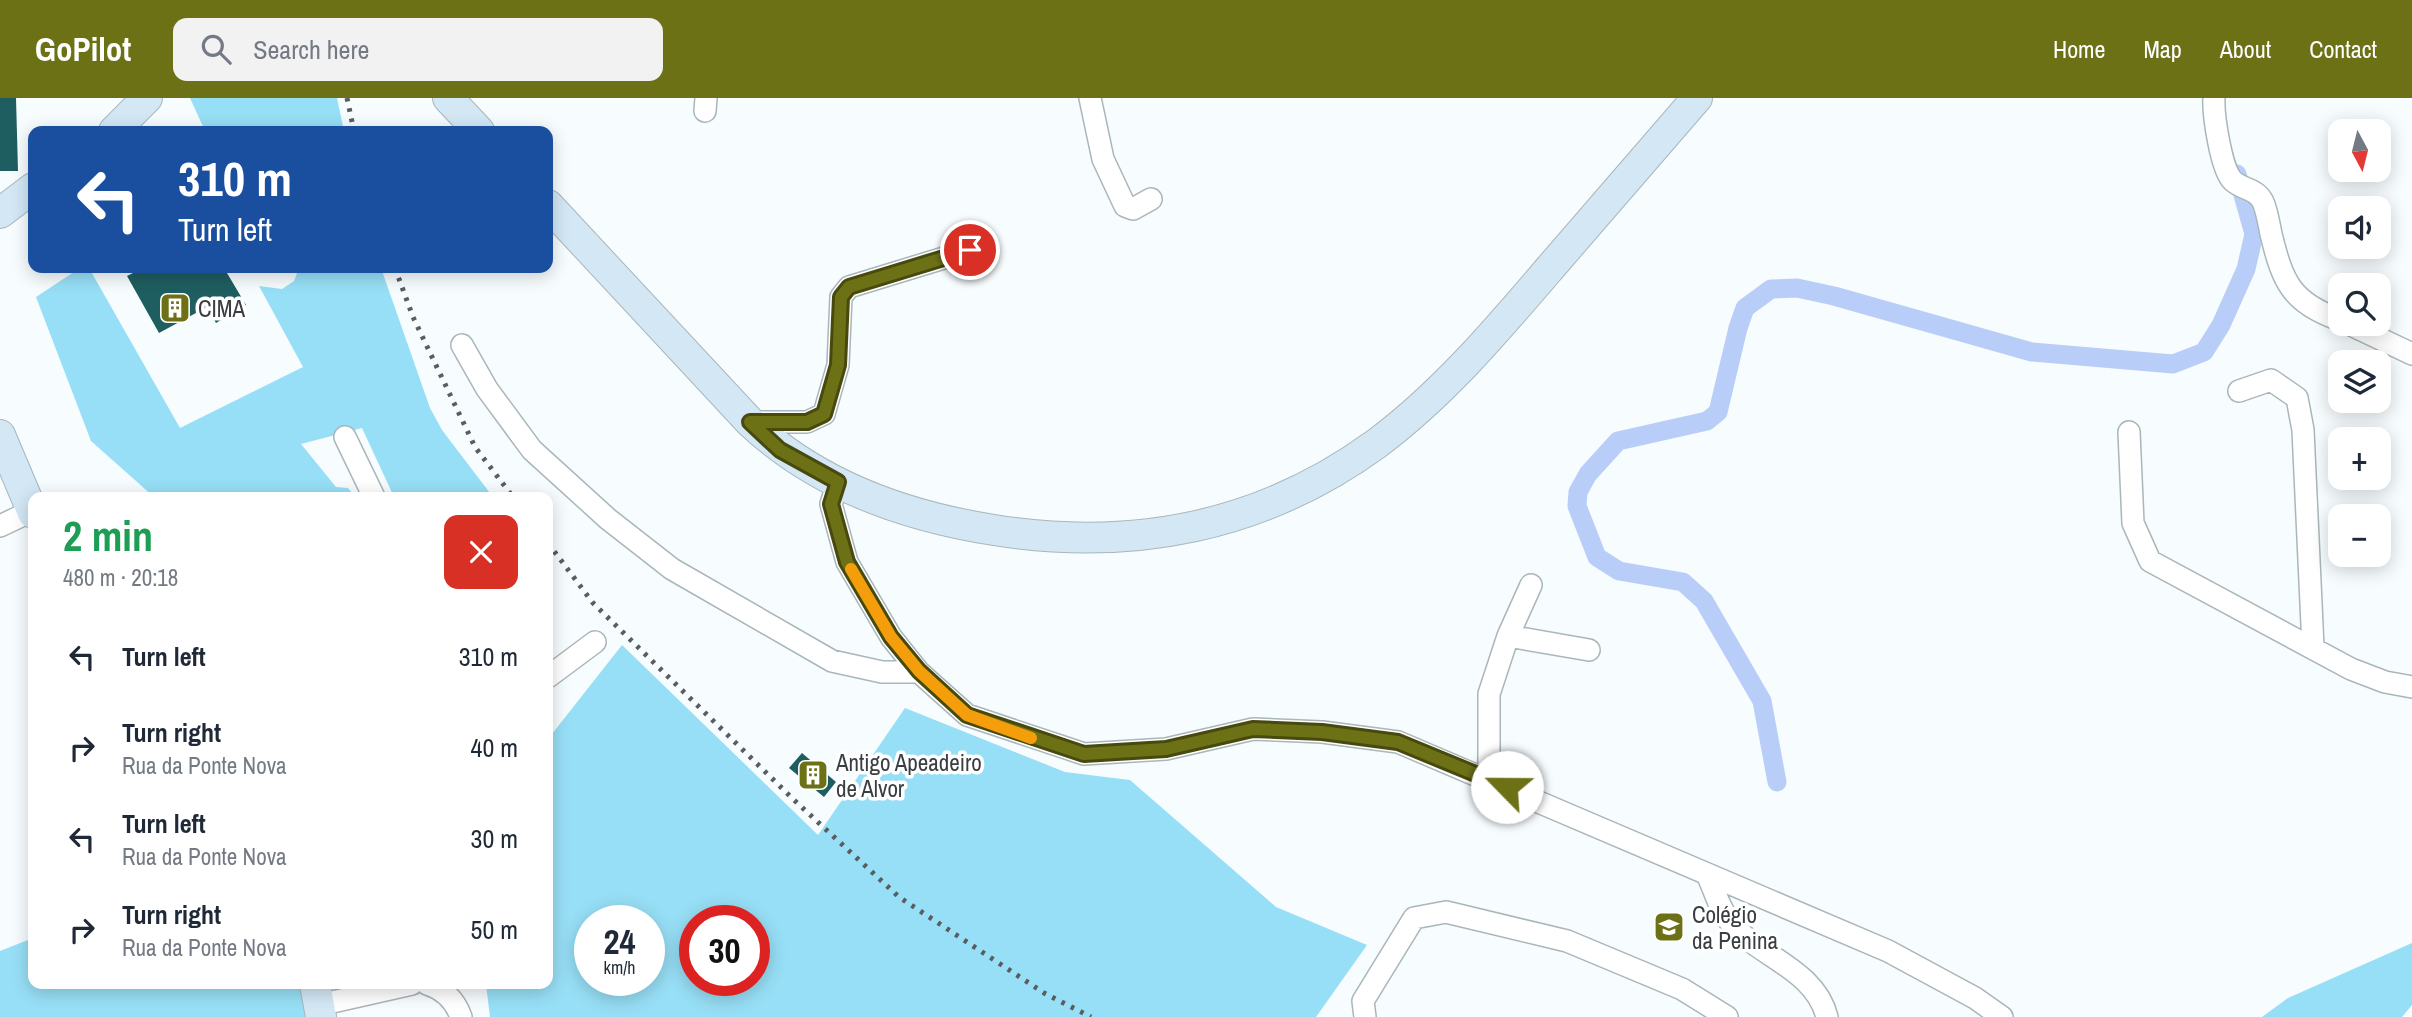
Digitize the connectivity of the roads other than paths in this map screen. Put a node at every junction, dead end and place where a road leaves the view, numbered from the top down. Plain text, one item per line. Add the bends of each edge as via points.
1 (147, 98) edge
2 (448, 98) edge
3 (1090, 98) edge
4 (1698, 98) edge
5 (2214, 98) edge
6 (119, 126) edge
7 (474, 126) edge
8 (28, 189) edge
9 (28, 191) edge
10 (0, 198) edge
11 (1151, 199) dead end
12 (553, 210) edge
13 (0, 213) edge
14 (970, 250) dead end
15 (2328, 314) edge
16 (2374, 336) edge
17 (462, 345) dead end
18 (2412, 354) edge
19 (2239, 391) dead end
20 (750, 422) junction
21 (2129, 432) dead end
22 (0, 435) edge
23 (345, 437) dead end
24 (838, 482) junction
25 (372, 492) edge
26 (28, 503) edge
27 (28, 512) edge
28 (0, 526) edge
29 (1531, 585) dead end
30 (1508, 636) junction
31 (595, 642) dead end
32 (2313, 647) junction
33 (1589, 650) dead end
34 (919, 671) junction
35 (553, 673) edge
36 (2412, 687) edge
37 (1489, 779) junction
38 (1707, 874) junction
39 (386, 989) edge
40 (441, 989) edge
41 (318, 1002) edge
42 (460, 1017) edge
43 (1365, 1017) edge
44 (1727, 1017) edge
45 (1827, 1017) edge
46 (2002, 1017) edge

1 - 6 main road
2 - 7 main road
3 - 11 street via 1103,159 1125,206 1133,208
4 - 24 main road via 1487,341 1418,408 1366,450 1266,505 1189,529 1090,540 948,523 886,505
5 - 15 street via 2224,159 2241,185 2263,202 2288,286 2300,301
8 - 10 main road
9 - 13 main road
12 - 20 main road
14 - 20 street via 849,287 841,297 838,365 824,414 807,422
16 - 18 street
17 - 34 street via 487,390 532,450 672,569 832,661 882,672
19 - 32 street via 2271,380 2297,398 2303,430
20 - 24 main road via 780,450
21 - 32 street via 2133,523 2150,561
22 - 26 main road
23 - 25 street
24 - 34 street via 831,504 847,562 891,637
27 - 28 street
29 - 30 street
30 - 33 street
30 - 37 street via 1489,694
31 - 35 street
32 - 36 street via 2385,682
34 - 37 street via 967,715 1084,754 1166,749 1253,729 1322,732 1398,742
37 - 38 street
38 - 45 street via 1730,923 1801,977
38 - 46 street via 1888,951
39 - 41 street
40 - 42 street
43 - 44 street via 1363,1001 1414,918 1447,912 1567,942 1682,989

